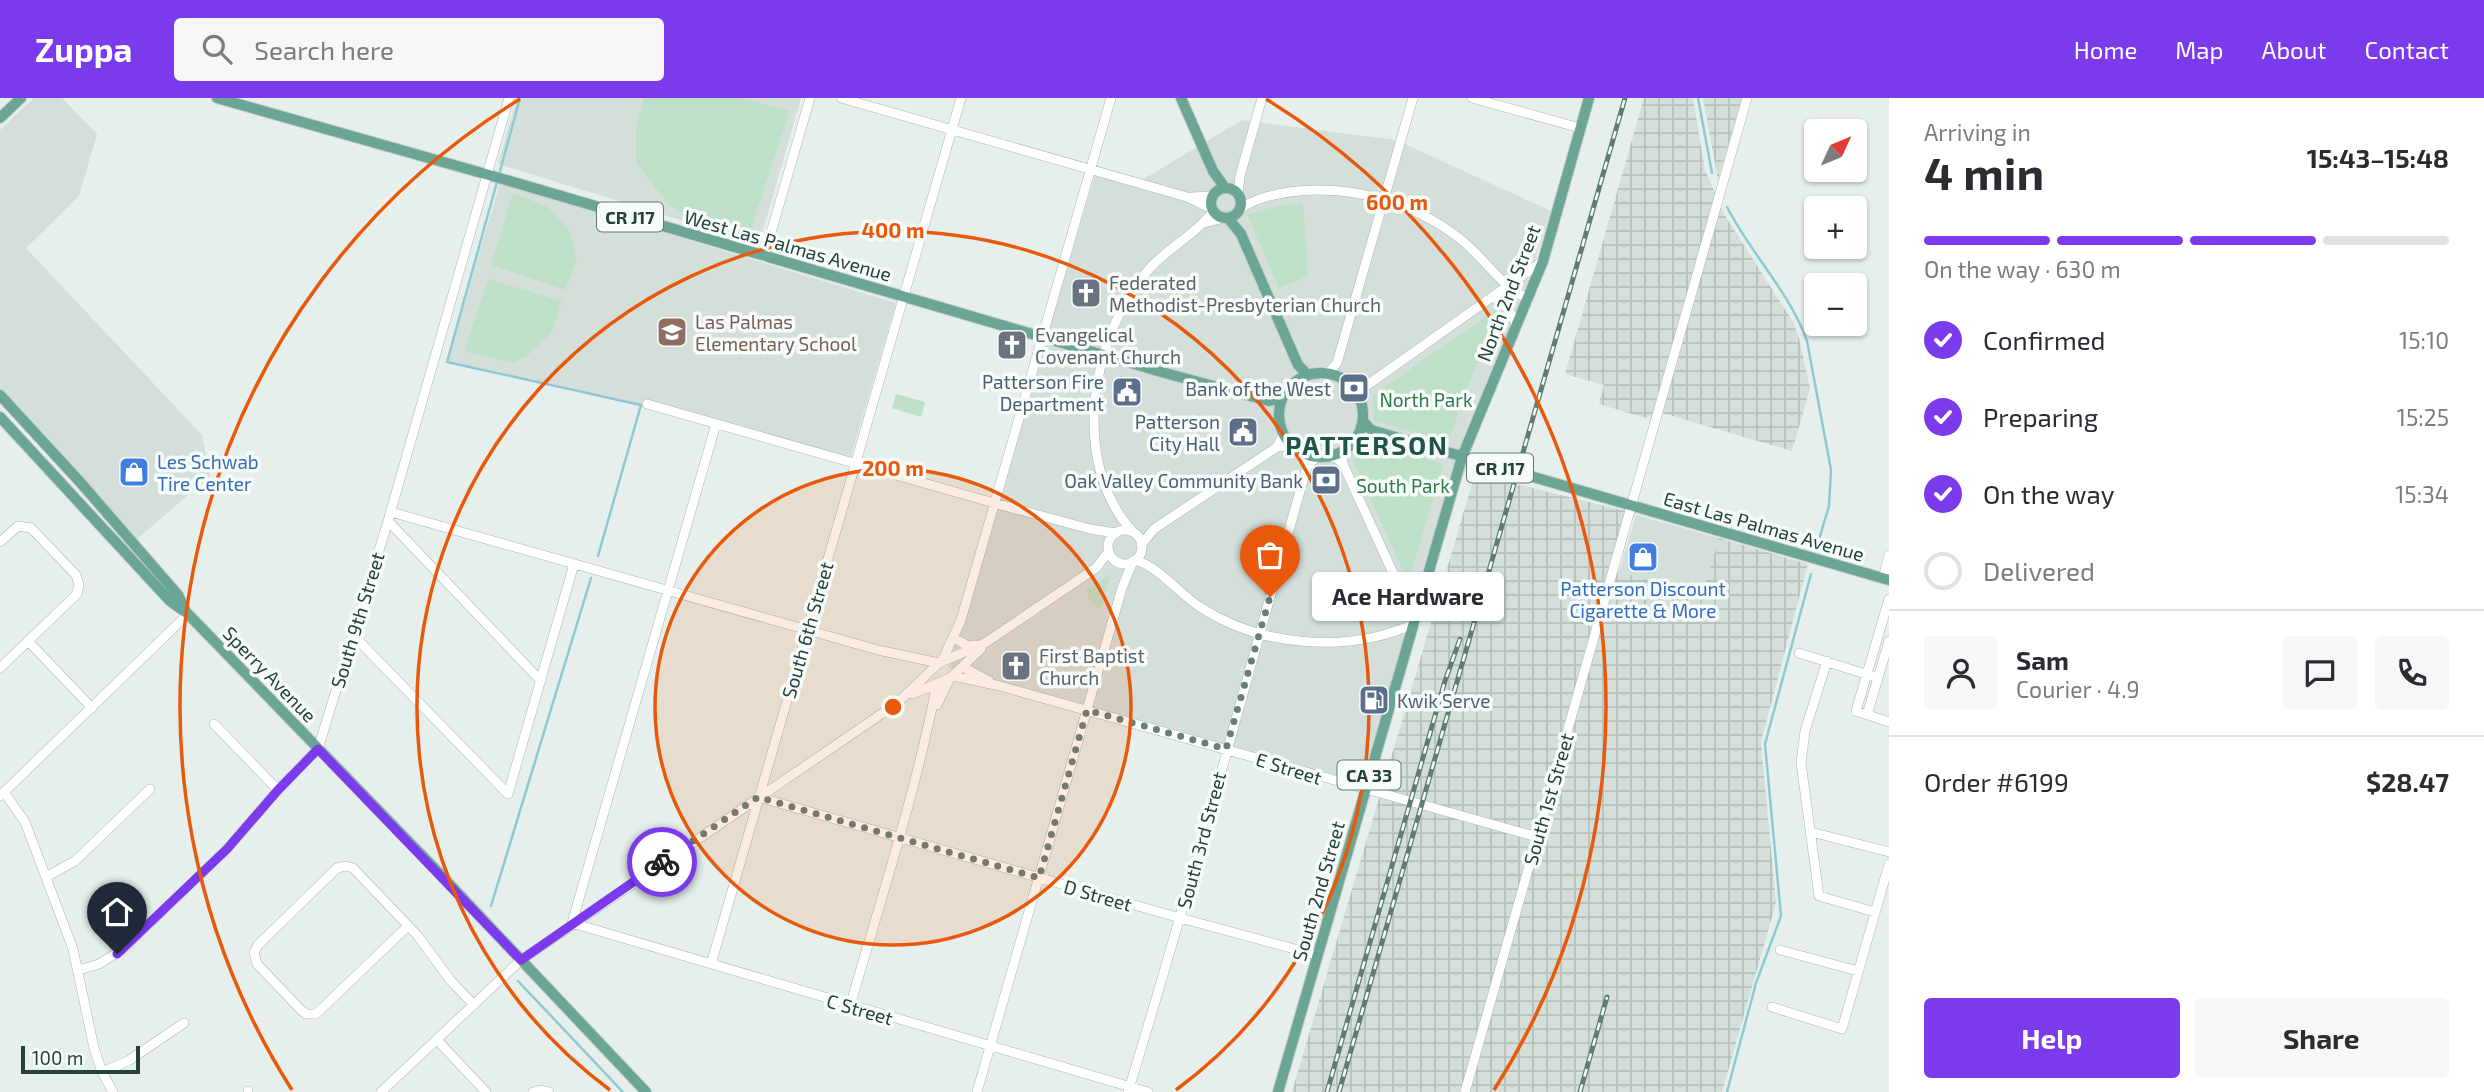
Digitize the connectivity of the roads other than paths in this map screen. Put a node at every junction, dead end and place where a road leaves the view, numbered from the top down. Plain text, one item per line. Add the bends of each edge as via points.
1 (20, 98) edge
2 (217, 98) edge
3 (509, 98) edge
4 (810, 98) edge
5 (841, 98) edge
6 (961, 98) edge
7 (1111, 98) edge
8 (1181, 98) edge
9 (1262, 98) edge
10 (1413, 98) edge
11 (1472, 98) edge
12 (1589, 98) edge
13 (1748, 98) edge
14 (0, 118) edge
15 (1580, 128) junction
16 (952, 130) junction
17 (1241, 169) junction
18 (1091, 170) junction
19 (1213, 171) junction
20 (489, 175) junction
21 (1226, 188) junction
22 (1213, 195) junction
23 (1239, 196) junction
24 (1187, 197) junction
25 (1258, 200) junction
26 (1384, 200) junction
27 (1213, 210) junction
28 (1232, 215) junction
29 (1200, 226) junction
30 (764, 257) junction
31 (1543, 261) junction
32 (1509, 286) junction
33 (904, 297) junction
34 (1494, 297) junction
35 (1527, 298) junction
36 (1516, 324) junction
37 (1042, 337) junction
38 (1103, 355) junction
39 (1298, 365) junction
40 (1308, 375) junction
41 (1333, 375) junction
42 (1297, 380) junction
43 (1366, 386) junction
44 (1353, 387) junction
45 (0, 395) edge
46 (1359, 397) junction
47 (1282, 398) junction
48 (1269, 401) junction
49 (647, 404) dead end
50 (1280, 411) junction
51 (0, 417) edge
52 (716, 424) junction
53 (1367, 426) junction
54 (1284, 434) junction
55 (1292, 445) junction
56 (1277, 447) junction
57 (1345, 449) junction
58 (1305, 453) junction
59 (1317, 456) junction
60 (1329, 456) junction
61 (1462, 457) junction
62 (855, 463) junction
63 (1343, 464) junction
64 (1307, 467) junction
65 (994, 503) junction
66 (1630, 505) junction
67 (1115, 508) junction
68 (390, 516) junction
69 (1090, 529) junction
70 (1154, 529) junction
71 (1117, 532) junction
72 (1134, 533) junction
73 (0, 542) edge
74 (1109, 547) junction
75 (1141, 547) junction
76 (1889, 555) edge
77 (1134, 561) junction
78 (1119, 562) junction
79 (574, 564) junction
80 (1096, 568) junction
81 (1157, 571) junction
82 (1886, 579) edge
83 (1122, 588) junction
84 (667, 591) junction
85 (1889, 599) edge
86 (188, 614) junction
87 (961, 620) junction
88 (1416, 623) junction
89 (807, 630) junction
90 (1259, 634) junction
91 (353, 635) junction
92 (28, 641) junction
93 (989, 641) junction
94 (1889, 641) edge
95 (959, 642) junction
96 (1800, 653) dead end
97 (894, 655) junction
98 (957, 656) junction
99 (1826, 661) junction
100 (940, 662) junction
101 (963, 667) junction
102 (0, 668) edge
103 (928, 672) junction
104 (1867, 675) junction
105 (951, 677) junction
106 (1878, 678) junction
107 (541, 681) junction
108 (936, 683) junction
109 (1000, 685) junction
110 (912, 694) junction
111 (934, 698) junction
112 (896, 704) junction
113 (92, 708) junction
114 (1087, 710) junction
115 (1867, 715) junction
116 (1889, 722) edge
117 (929, 723) junction
118 (214, 724) dead end
119 (318, 749) junction
120 (1226, 749) junction
121 (150, 789) dead end
122 (278, 790) junction
123 (1365, 790) junction
124 (2, 794) edge
125 (758, 797) junction
126 (1811, 832) junction
127 (1537, 837) junction
128 (899, 838) junction
129 (1889, 852) edge
130 (1889, 864) edge
131 (46, 877) junction
132 (1039, 878) junction
133 (1875, 912) junction
134 (1180, 918) junction
135 (572, 923) junction
136 (408, 926) junction
137 (1780, 950) dead end
138 (1317, 955) junction
139 (521, 960) junction
140 (712, 964) junction
141 (79, 970) junction
142 (1858, 971) junction
143 (474, 1005) junction
144 (850, 1006) junction
145 (1772, 1007) dead end
146 (184, 1023) dead end
147 (437, 1040) junction
148 (990, 1046) junction
149 (102, 1072) junction
150 (1129, 1089) edge
151 (113, 1092) edge
152 (381, 1092) edge
153 (486, 1092) edge
154 (646, 1092) edge
155 (977, 1092) edge
156 (1148, 1092) edge
157 (1278, 1092) edge
158 (1465, 1092) edge

1 - 14 main road
2 - 20 main road, West Las Palmas Avenue / CR J17
3 - 20 street, South 9th Street
4 - 30 street
5 - 16 street
6 - 16 street, South 6th Street
7 - 18 street
8 - 19 main road
9 - 17 street
10 - 26 street
11 - 15 street
12 - 15 main road, North 2nd Street / CA 33
13 - 66 street, South 1st Street
15 - 31 main road, North 2nd Street / CA 33
16 - 18 street
16 - 33 street, South 6th Street
17 - 21 street
17 - 23 street
18 - 24 street
18 - 37 street
19 - 21 main road
19 - 22 main road
20 - 30 main road, West Las Palmas Avenue / CR J17
20 - 68 street, South 9th Street
21 - 22 main road
21 - 23 main road
22 - 24 street
22 - 27 main road
23 - 25 street
23 - 28 main road
24 - 27 street
25 - 26 street via 1321,190
25 - 28 street
26 - 32 street via 1449,231
26 - 41 street
27 - 28 main road
27 - 29 street
28 - 29 street
28 - 39 main road
29 - 38 street via 1169,249 1137,284
30 - 33 main road, West Las Palmas Avenue / CR J17
31 - 32 street
31 - 35 main road, North 2nd Street / CA 33
32 - 34 street
32 - 35 street
33 - 37 main road, West Las Palmas Avenue / CR J17
33 - 62 street, South 6th Street
34 - 36 street
34 - 43 street
35 - 36 main road, North 2nd Street / CA 33
36 - 61 main road, North 2nd Street / CA 33
37 - 38 main road, West Las Palmas Avenue / CR J17
37 - 65 street
38 - 48 main road, West Las Palmas Avenue / CR J17
38 - 67 street via 1095,433 1101,472
39 - 40 main road
39 - 42 main road
40 - 41 main road
40 - 42 main road
41 - 44 main road
42 - 47 main road
43 - 44 street
43 - 46 street
44 - 46 main road
45 - 86 main road, Sperry Avenue via 65,464 178,596
46 - 53 main road
47 - 48 main road, West Las Palmas Avenue
47 - 50 main road
48 - 50 main road, West Las Palmas Avenue / CR J17
49 - 52 street
50 - 54 main road
51 - 86 main road, Sperry Avenue via 170,601
52 - 62 street
52 - 84 street
53 - 57 main road
53 - 61 main road, CR J17
54 - 55 main road
54 - 56 street
55 - 56 street
55 - 58 main road
56 - 70 street
57 - 60 main road
57 - 63 street
58 - 59 main road
58 - 64 street, South 3rd Street
59 - 60 main road
59 - 64 street, South 3rd Street
60 - 63 street
61 - 66 main road, CR J17
61 - 88 main road, South 2nd Street / CA 33
62 - 65 street
62 - 89 street, South 6th Street
63 - 88 street
64 - 90 street, South 3rd Street
65 - 69 street
65 - 87 street
66 - 82 main road, East Las Palmas Avenue / CR J17
66 - 127 street, South 1st Street
67 - 71 street
67 - 72 street
68 - 79 street
68 - 91 street, South 9th Street
68 - 107 street
69 - 71 street
69 - 74 street
70 - 72 street
70 - 75 street
71 - 72 street
71 - 74 street
72 - 75 street
73 - 92 street via 18,526 31,528 76,575 79,585 77,594
74 - 78 street
74 - 80 street
75 - 77 street
75 - 81 street
76 - 82 street
77 - 78 street
77 - 81 street
77 - 83 street
78 - 80 street
78 - 83 street
79 - 84 street
79 - 107 street
80 - 93 street
81 - 90 street via 1202,608
83 - 114 street
84 - 89 street
84 - 135 street
85 - 104 street
86 - 113 street
86 - 119 main road, Sperry Avenue
87 - 95 street
87 - 100 street
88 - 90 street via 1397,632 1336,642
88 - 123 main road, South 2nd Street / CA 33
89 - 97 street
89 - 125 street, South 6th Street
90 - 120 street, South 3rd Street
91 - 107 street via 508,794
91 - 119 street, South 9th Street
92 - 102 street
92 - 113 street
93 - 95 street via 968,646
93 - 98 street
93 - 101 street
94 - 106 street
95 - 98 street
96 - 99 street
97 - 100 street
97 - 103 street
98 - 100 street
98 - 101 street
99 - 104 street
99 - 126 street via 1805,731 1801,764
100 - 103 street
101 - 105 street
101 - 109 street, E Street
103 - 108 street
103 - 112 street
104 - 106 street
104 - 115 street via 1856,711
105 - 108 street
105 - 109 street, E Street
105 - 117 street
106 - 115 street
108 - 110 street
108 - 111 street
109 - 114 street, E Street
110 - 111 street
110 - 112 street
111 - 117 street
112 - 125 street
113 - 124 street
114 - 120 street, E Street
114 - 132 street
115 - 116 street
117 - 128 street
118 - 122 street
119 - 122 street, South 9th Street
119 - 139 main road, Sperry Avenue
120 - 123 street, E Street
120 - 134 street, South 3rd Street
121 - 131 street via 75,861
122 - 141 street, South 9th Street via 233,842 123,949
123 - 127 street, E Street
123 - 138 main road, South 2nd Street / CA 33
124 - 131 street via 25,822
125 - 128 street, D Street
125 - 135 street
125 - 140 street, South 6th Street
126 - 129 street
126 - 133 street via 1819,896
127 - 158 street, South 1st Street
128 - 132 street, D Street
128 - 144 street
130 - 133 street
131 - 141 street
132 - 134 street, D Street
132 - 148 street
133 - 142 street
134 - 138 street, D Street
134 - 150 street, South 3rd Street
135 - 139 street
135 - 140 street, C Street
136 - 136 street via 346,866 337,868 254,952 257,964 310,1015 319,1012
136 - 143 street
137 - 142 street
138 - 157 main road, South 2nd Street / CA 33
139 - 143 street
139 - 154 main road, Sperry Avenue
140 - 144 street, C Street
141 - 149 street
142 - 145 street via 1842,1029
143 - 147 street
144 - 148 street, C Street
146 - 149 street via 128,1061
147 - 152 street
147 - 153 street
148 - 150 street, C Street
148 - 155 street
149 - 151 street
150 - 156 street, C Street

